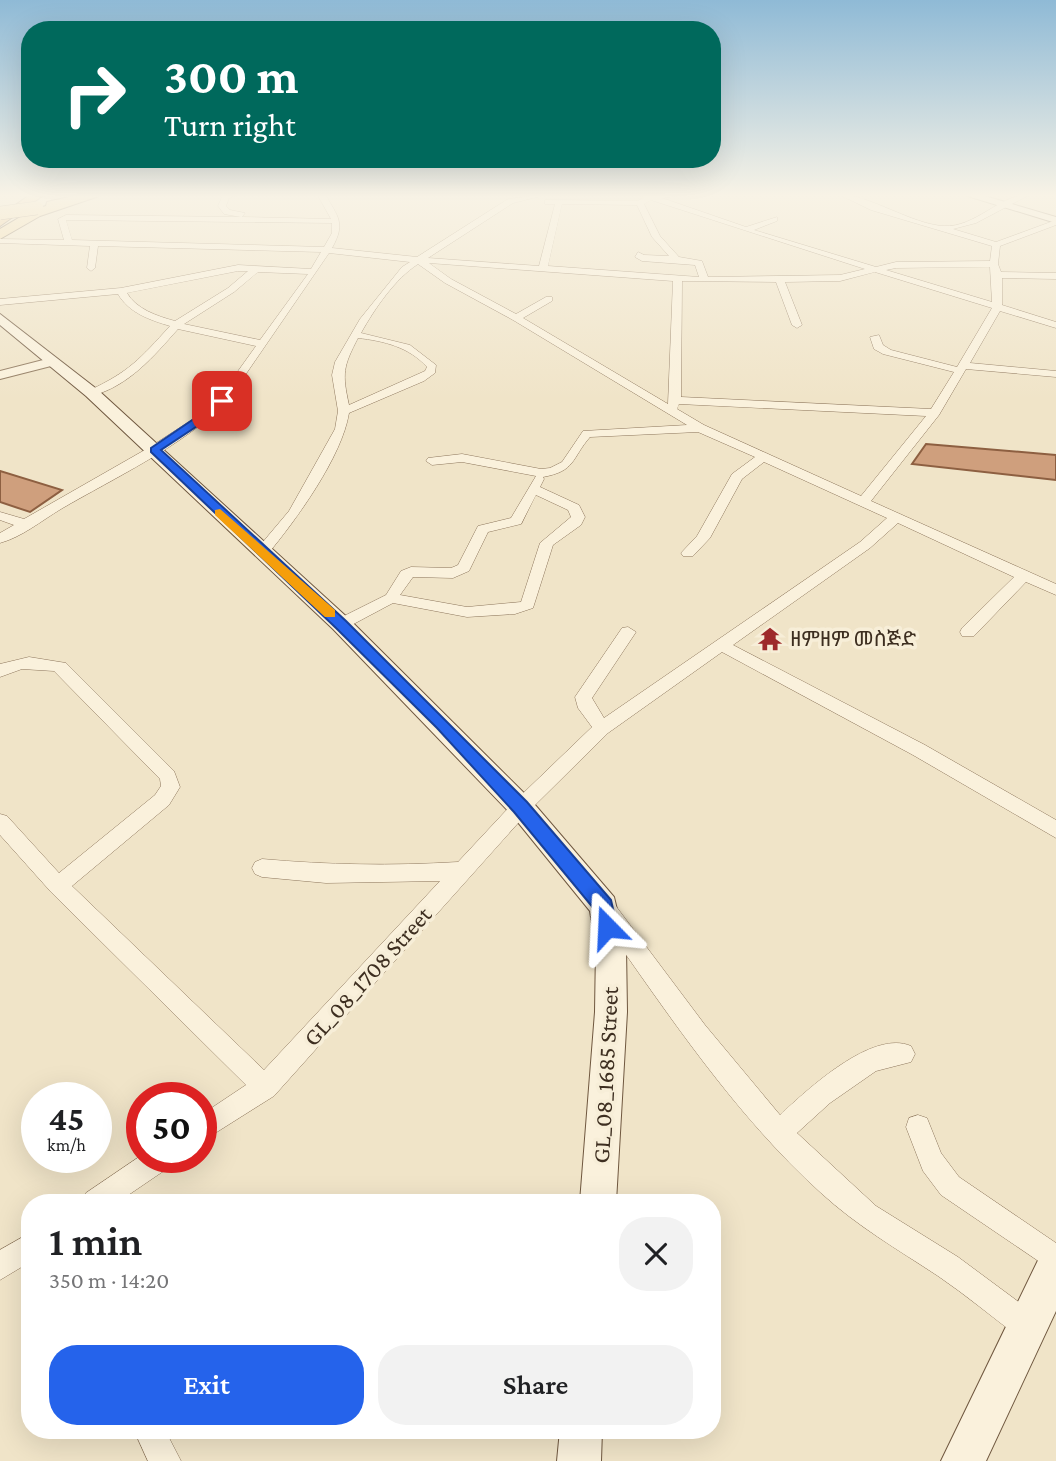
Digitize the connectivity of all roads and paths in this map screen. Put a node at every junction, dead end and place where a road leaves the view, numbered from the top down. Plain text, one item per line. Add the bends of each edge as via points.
1 (92, 262) edge
2 (320, 262) edge
3 (415, 262) edge
4 (421, 262) edge
5 (445, 262) edge
6 (545, 262) edge
7 (696, 262) edge
8 (850, 262) edge
9 (995, 262) edge
10 (91, 268) dead end
11 (257, 268) junction
12 (995, 269) junction
13 (542, 270) junction
14 (875, 270) junction
15 (314, 272) junction
16 (1056, 276) edge
17 (678, 279) junction
18 (704, 280) junction
19 (779, 281) junction
20 (121, 291) junction
21 (549, 299) dead end
22 (0, 302) edge
23 (997, 308) junction
24 (0, 318) edge
25 (516, 318) junction
26 (177, 324) junction
27 (797, 325) dead end
28 (1056, 325) edge
29 (354, 335) junction
30 (875, 337) dead end
31 (263, 344) junction
32 (51, 362) junction
33 (963, 368) junction
34 (1056, 374) edge
35 (0, 375) edge
36 (92, 393) junction
37 (675, 400) junction
38 (344, 411) junction
39 (669, 412) junction
40 (935, 413) junction
41 (700, 428) junction
42 (155, 450) junction
43 (763, 457) junction
44 (432, 461) dead end
45 (541, 473) junction
46 (533, 489) junction
47 (864, 501) junction
48 (0, 516) edge
49 (898, 516) junction
50 (28, 525) junction
51 (0, 539) edge
52 (262, 552) junction
53 (688, 553) dead end
54 (1024, 575) junction
55 (1056, 590) edge
56 (391, 598) junction
57 (341, 624) junction
58 (628, 632) dead end
59 (968, 632) dead end
60 (723, 646) junction
61 (0, 671) edge
62 (602, 728) junction
63 (520, 807) junction
64 (0, 822) edge
65 (1056, 830) edge
66 (262, 868) dead end
67 (462, 871) junction
68 (58, 886) junction
69 (604, 906) junction
70 (903, 1054) dead end
71 (265, 1087) junction
72 (217, 1119) edge
73 (918, 1127) dead end
74 (778, 1133) junction
75 (138, 1173) edge
76 (107, 1194) edge
77 (599, 1194) edge
78 (21, 1252) edge
79 (1056, 1259) edge
80 (0, 1266) edge
81 (1056, 1266) edge
82 (1029, 1327) junction
83 (154, 1439) edge
84 (580, 1439) edge
85 (165, 1461) edge
86 (579, 1461) edge
87 (962, 1461) edge

1 - 10 street
2 - 15 street
3 - 29 street
4 - 25 street
5 - 13 street
6 - 13 street
7 - 18 street
8 - 14 street
9 - 12 street
11 - 15 street
11 - 20 street via 228,269
11 - 26 street
12 - 14 street via 897,265
12 - 16 street
12 - 23 street
13 - 17 street
14 - 19 street via 840,278
14 - 23 street
15 - 31 street
17 - 18 street
17 - 37 street
18 - 19 street
19 - 27 street
20 - 22 street
20 - 26 street via 132,306
21 - 25 street
23 - 28 street
23 - 33 street
24 - 32 main road
25 - 39 street
26 - 31 street via 216,337
26 - 36 street via 122,379
29 - 38 street via 337,375
29 - 38 street via 389,340 432,367 419,379
30 - 33 street via 878,347 887,352
31 - 42 street via 222,401
32 - 35 street
32 - 36 main road
33 - 34 street
33 - 40 street
36 - 42 main road
37 - 39 street
37 - 40 street
38 - 52 street via 341,429 309,489
39 - 41 street
40 - 47 street
41 - 43 street
41 - 45 street via 587,434 567,466
42 - 50 street
42 - 52 main road
43 - 47 street
43 - 53 street via 737,477 703,538
44 - 45 street via 461,458
45 - 46 street
46 - 56 street via 512,523 483,528 464,568 453,573 406,574
46 - 56 street via 574,508 578,517 547,543 528,605 467,612
47 - 49 street
48 - 50 street
49 - 54 street
49 - 60 street, GL_08_1708 Street via 865,545
50 - 51 street
52 - 57 main road
54 - 55 street
54 - 59 street
56 - 57 street
57 - 63 main road
58 - 62 street via 583,696
60 - 62 street, GL_08_1708 Street
60 - 65 street via 919,750
61 - 68 street via 17,663 60,667 168,776 171,787 162,800
62 - 63 street, GL_08_1708 Street
63 - 67 street, GL_08_1708 Street
63 - 69 main road
64 - 68 street
66 - 67 street via 368,874
67 - 71 street, GL_08_1708 Street
68 - 71 street
69 - 74 street
69 - 77 main road, GL_08_1685 Street via 611,948 611,1012
70 - 74 street via 871,1060 821,1094
71 - 72 street, GL_08_1708 Street
73 - 79 street via 932,1162 950,1186
74 - 82 street via 867,1215 946,1265
75 - 76 street
78 - 80 street
81 - 82 main road
82 - 87 main road
83 - 85 street
84 - 86 main road

